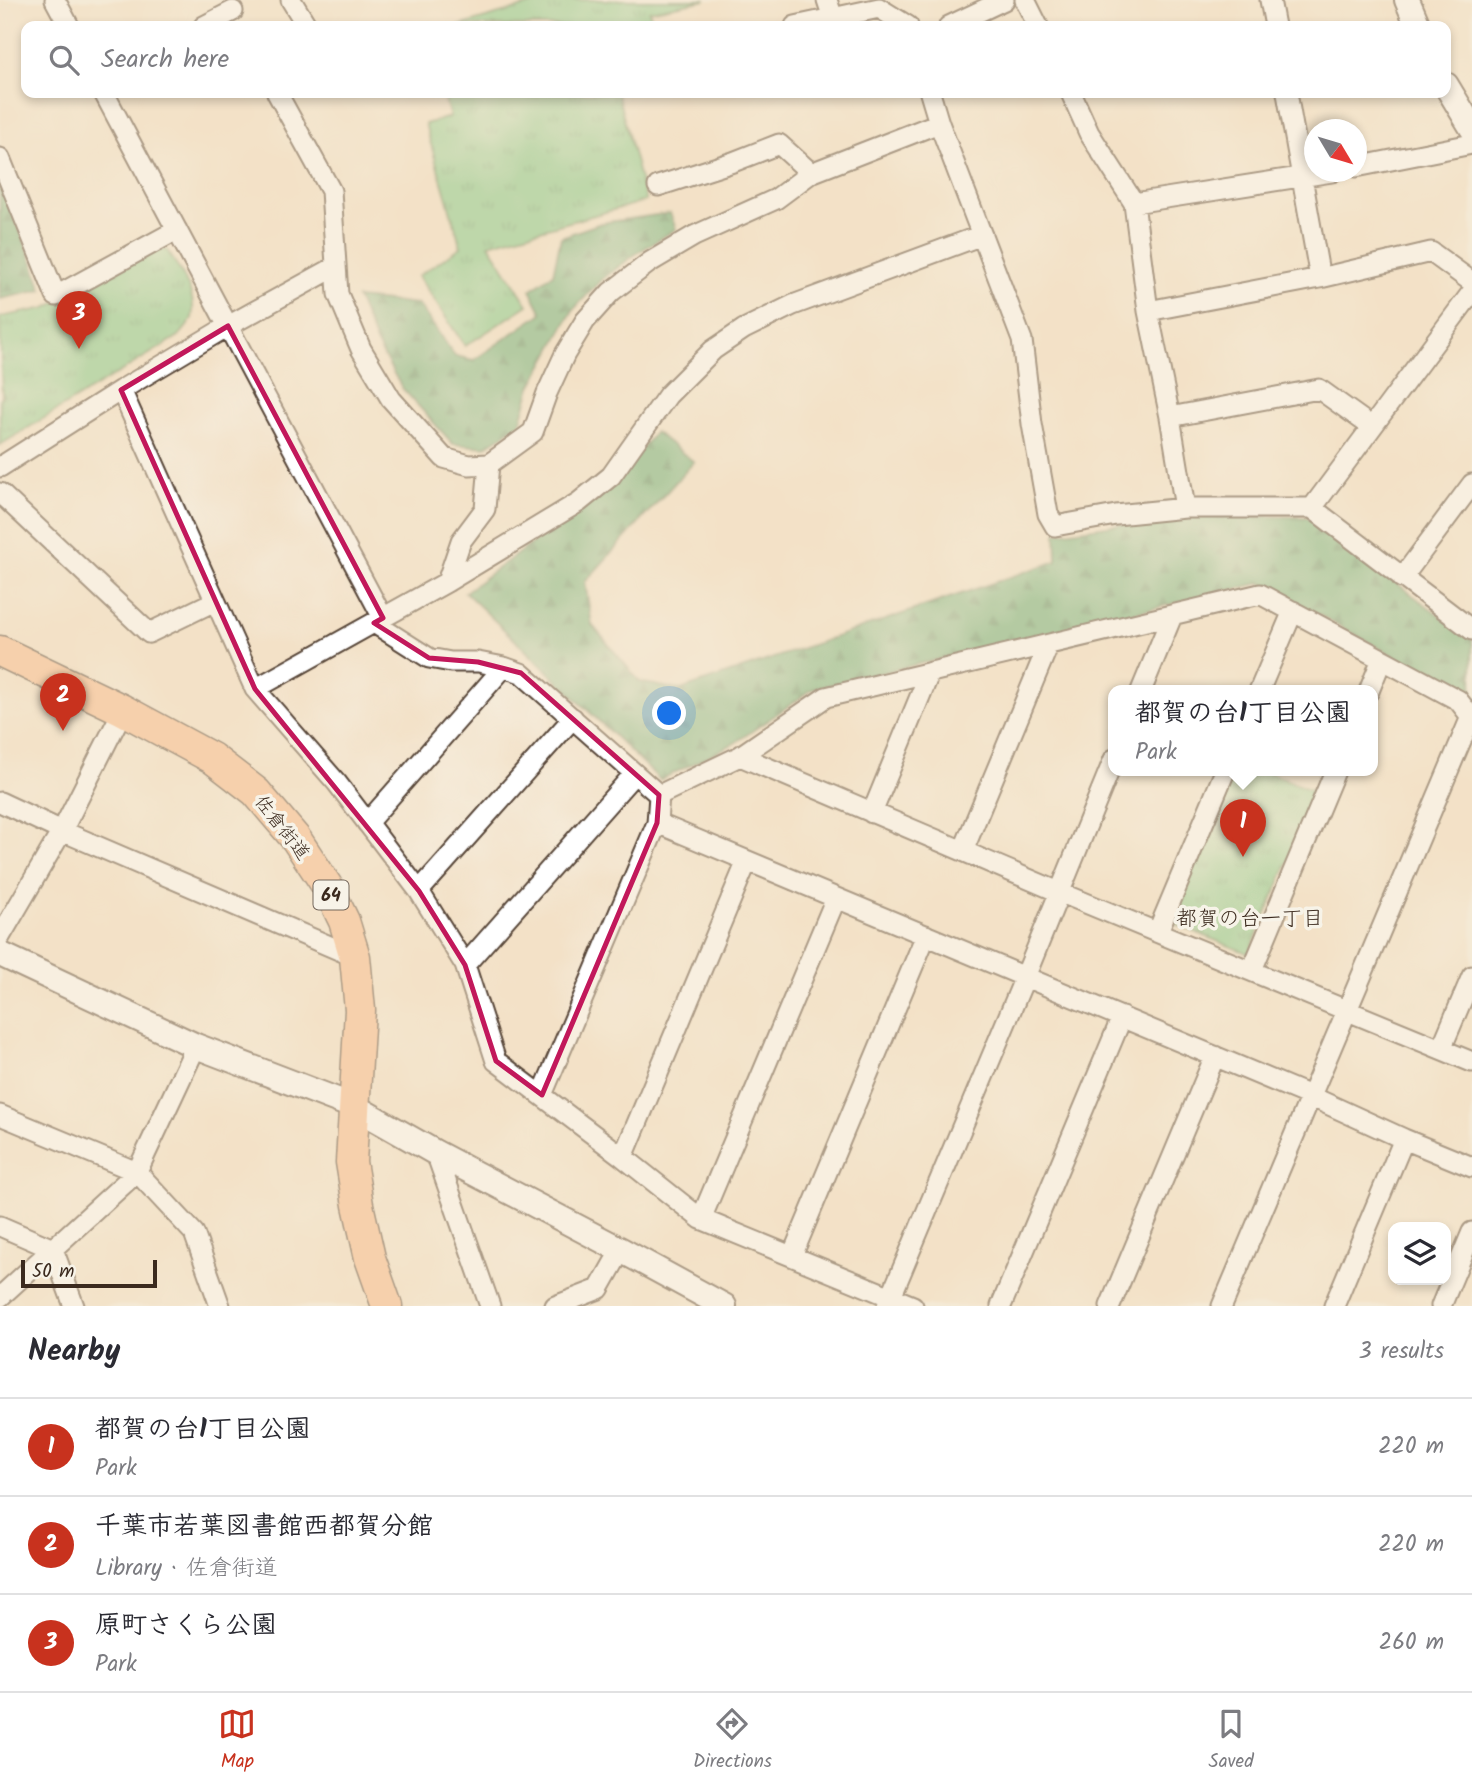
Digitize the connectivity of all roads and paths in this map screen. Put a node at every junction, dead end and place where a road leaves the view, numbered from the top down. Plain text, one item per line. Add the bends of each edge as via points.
1 (55, 0) edge
2 (291, 0) edge
3 (1004, 0) edge
4 (1025, 0) edge
5 (1270, 0) edge
6 (1406, 0) edge
7 (830, 9) edge
8 (233, 13) edge
9 (66, 21) edge
10 (215, 21) edge
11 (303, 21) edge
12 (805, 21) edge
13 (900, 21) edge
14 (960, 21) edge
15 (1036, 21) edge
16 (1274, 21) edge
17 (1416, 21) edge
18 (1451, 93) edge
19 (107, 98) edge
20 (280, 98) edge
21 (932, 98) edge
22 (1073, 98) edge
23 (1288, 98) edge
24 (939, 123) junction
25 (1472, 128) edge
26 (1472, 144) edge
27 (0, 158) edge
28 (1367, 165) edge
29 (811, 173) junction
30 (1302, 177) junction
31 (657, 186) dead end
32 (1134, 203) junction
33 (177, 230) junction
34 (982, 234) junction
35 (335, 267) junction
36 (1320, 278) junction
37 (1472, 282) edge
38 (1472, 292) edge
39 (1148, 311) junction
40 (228, 326) junction
41 (121, 390) junction
42 (1170, 417) junction
43 (1371, 427) junction
44 (489, 464) junction
45 (0, 467) edge
46 (1472, 484) edge
47 (0, 493) edge
48 (1185, 508) junction
49 (1312, 508) junction
50 (1402, 578) junction
51 (447, 582) junction
52 (215, 601) junction
53 (1293, 611) junction
54 (1172, 616) junction
55 (379, 621) junction
56 (1472, 630) edge
57 (1048, 646) junction
58 (0, 651) edge
59 (1382, 659) junction
60 (504, 667) junction
61 (930, 672) junction
62 (1144, 685) edge
63 (1262, 685) edge
64 (1371, 685) edge
65 (255, 689) junction
66 (123, 710) junction
67 (573, 718) junction
68 (1471, 718) edge
69 (740, 757) junction
70 (634, 774) junction
71 (1108, 774) edge
72 (1224, 776) edge
73 (1333, 776) edge
74 (659, 795) junction
75 (0, 802) edge
76 (872, 813) junction
77 (367, 823) junction
78 (657, 823) junction
79 (62, 831) junction
80 (963, 851) junction
81 (747, 861) junction
82 (419, 891) junction
83 (1059, 892) junction
84 (836, 898) junction
85 (1158, 931) junction
86 (926, 935) junction
87 (0, 937) edge
88 (0, 954) edge
89 (355, 957) junction
90 (465, 965) junction
91 (1252, 970) junction
92 (1472, 976) edge
93 (1025, 977) junction
94 (1346, 1010) junction
95 (1122, 1017) junction
96 (195, 1046) junction
97 (1441, 1049) junction
98 (1215, 1056) junction
99 (1472, 1062) edge
100 (542, 1095) junction
101 (1310, 1096) junction
102 (355, 1107) junction
103 (0, 1115) edge
104 (1404, 1139) junction
105 (436, 1153) junction
106 (623, 1157) junction
107 (1472, 1167) edge
108 (137, 1172) junction
109 (701, 1219) junction
110 (0, 1226) edge
111 (1472, 1233) edge
112 (53, 1249) junction
113 (621, 1250) junction
114 (792, 1256) junction
115 (0, 1297) edge
116 (889, 1301) edge
117 (74, 1306) edge
118 (220, 1306) edge
119 (387, 1306) edge
120 (490, 1306) edge
121 (555, 1306) edge
122 (724, 1306) edge
123 (913, 1306) edge
124 (1002, 1306) edge
125 (1110, 1306) edge
126 (1222, 1306) edge
127 (1334, 1306) edge
128 (1441, 1306) edge

1 - 9 street
2 - 11 street
3 - 14 street
4 - 15 street
5 - 16 street
6 - 17 street
7 - 12 street
7 - 13 street via 879,8
8 - 10 street
18 - 25 street
19 - 33 street
20 - 35 street via 331,191
21 - 24 street
22 - 32 street via 1089,133
23 - 30 street
24 - 29 street
24 - 34 street
26 - 28 street
27 - 33 street via 56,296
29 - 31 street via 779,144
29 - 44 street via 776,199 694,236 650,262 611,292 584,321 565,354 533,432
30 - 32 street
30 - 36 street
32 - 39 street
33 - 40 street
34 - 48 street via 1022,340 1032,424 1048,514 1055,526
34 - 51 street via 793,305 744,329 713,350 668,395 611,476 579,502
35 - 40 street
35 - 44 street via 338,294 361,349 391,399 444,458 469,465
36 - 37 street via 1431,252
36 - 39 street
38 - 43 street
39 - 42 street
40 - 41 street
40 - 55 street
41 - 45 street
41 - 52 street
42 - 43 street via 1319,389
42 - 48 street
43 - 49 street
44 - 51 street via 485,509 461,541
46 - 50 street
47 - 52 street via 149,633
48 - 49 street
49 - 50 street
50 - 56 street
51 - 55 street
52 - 65 street
53 - 54 street via 1261,594
53 - 59 street
53 - 63 street
54 - 57 street
54 - 62 street
55 - 60 street via 429,658
55 - 65 street
57 - 61 street
57 - 80 street
58 - 66 main road, 佐倉街道 / 64
59 - 64 street
59 - 68 street via 1458,700
60 - 67 street via 521,673
60 - 77 street
61 - 69 street via 826,696
61 - 76 street
65 - 77 street
66 - 79 street
66 - 89 main road, 佐倉街道 / 64 via 212,758 256,792 296,839 327,887
67 - 70 street
67 - 82 street
68 - 94 street
69 - 74 street
69 - 76 street
70 - 74 street
70 - 90 street
71 - 83 street
72 - 85 street
73 - 91 street
74 - 78 street
75 - 79 street
76 - 80 street
77 - 82 street
78 - 81 street
78 - 100 street
79 - 87 street
79 - 89 street
80 - 83 street
81 - 84 street
81 - 106 street
82 - 90 street
83 - 85 street
83 - 93 street
84 - 86 street
84 - 109 street
85 - 91 street
86 - 93 street
86 - 114 street
88 - 96 street
89 - 102 main road, 佐倉街道 / 64 via 360,1010
90 - 100 street via 496,1061
91 - 94 street
92 - 97 street
93 - 95 street
93 - 116 street
94 - 97 street
94 - 101 street
95 - 98 street
95 - 124 street
96 - 102 street
96 - 108 street
97 - 99 street
98 - 101 street
98 - 125 street
100 - 106 street
101 - 104 street
101 - 126 street
102 - 105 street
102 - 119 main road, 佐倉街道 / 64 via 354,1184 370,1258
103 - 108 street
104 - 107 street
104 - 127 street
105 - 113 street
105 - 120 street
106 - 109 street
108 - 112 street
108 - 118 street via 194,1233
109 - 114 street
110 - 112 street
111 - 128 street
112 - 115 street
112 - 117 street
113 - 121 street via 598,1289
113 - 122 street
114 - 116 street
116 - 123 street

